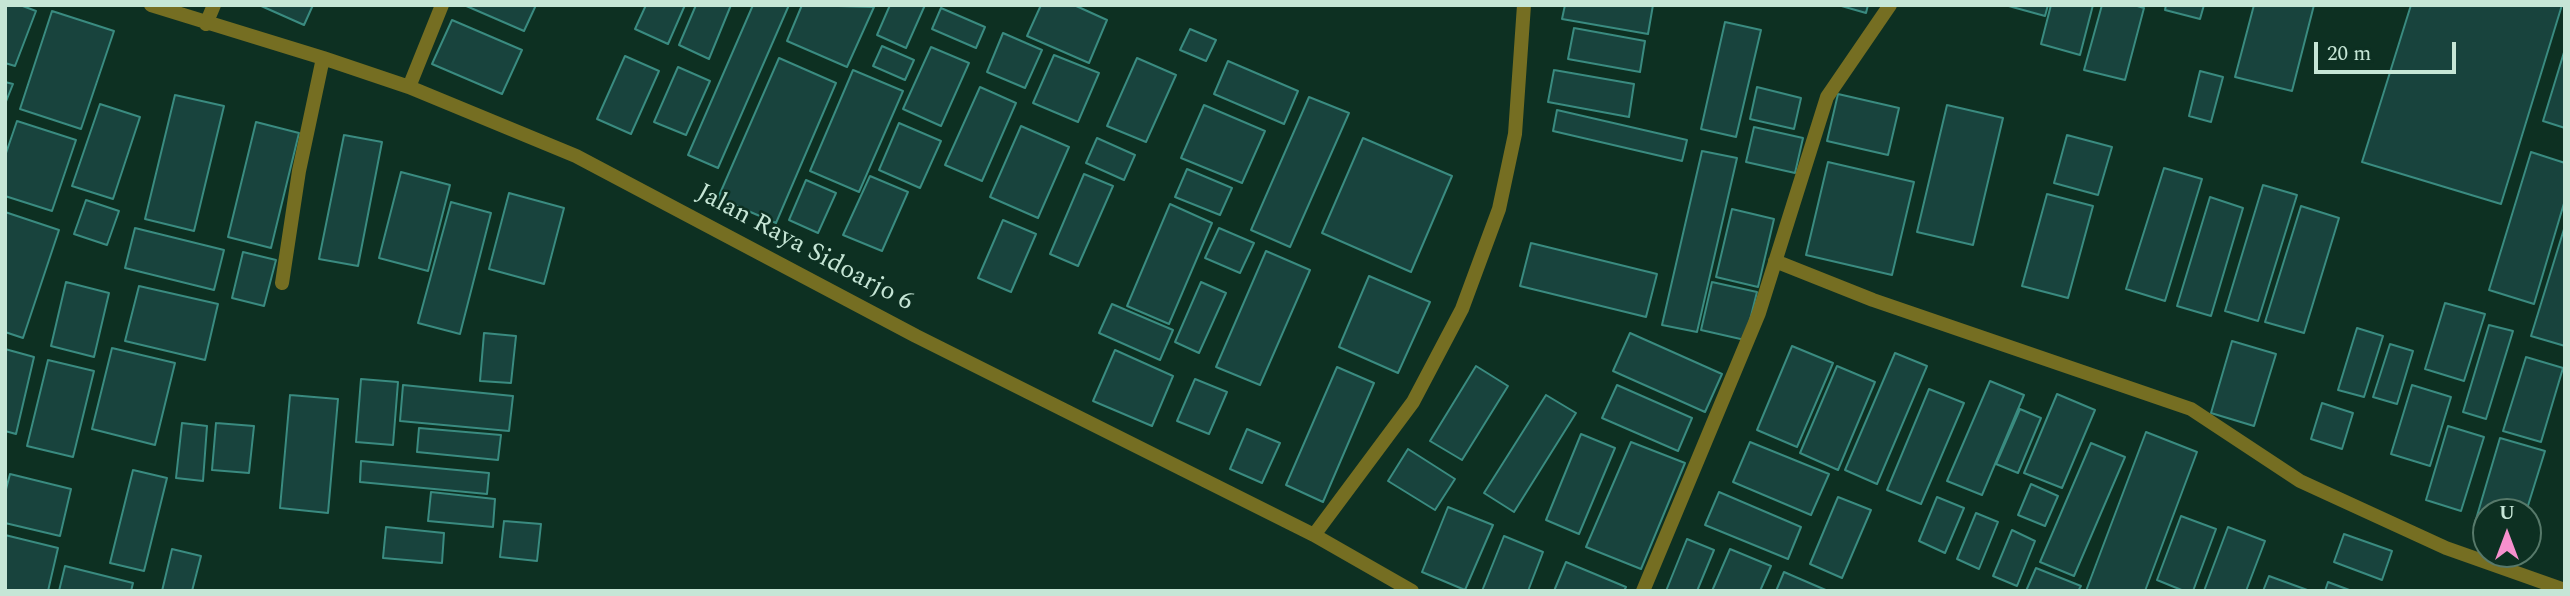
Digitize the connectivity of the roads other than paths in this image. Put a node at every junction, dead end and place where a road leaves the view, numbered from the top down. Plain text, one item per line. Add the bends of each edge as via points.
1 (151, 5) edge
2 (214, 5) edge
3 (442, 5) edge
4 (1524, 5) edge
5 (1890, 5) edge
6 (206, 24) junction
7 (323, 58) junction
8 (409, 88) junction
9 (1774, 261) junction
10 (282, 283) dead end
11 (1314, 535) junction
12 (2565, 590) edge
13 (1412, 591) edge
14 (1643, 591) edge

1 - 6 street, Jalan Raya Sidoarjo 6
2 - 6 street
3 - 8 street
4 - 11 street via 1514,134 1499,209 1462,309 1413,402
5 - 9 street via 1827,97
6 - 7 street, Jalan Raya Sidoarjo 6
7 - 8 street, Jalan Raya Sidoarjo 6
7 - 10 street
8 - 11 street, Jalan Raya Sidoarjo 6 via 576,156 916,336
9 - 12 street via 1873,300 2191,409 2300,481 2446,548
9 - 14 street via 1759,313
11 - 13 street, Jalan Raya Sidoarjo 6

